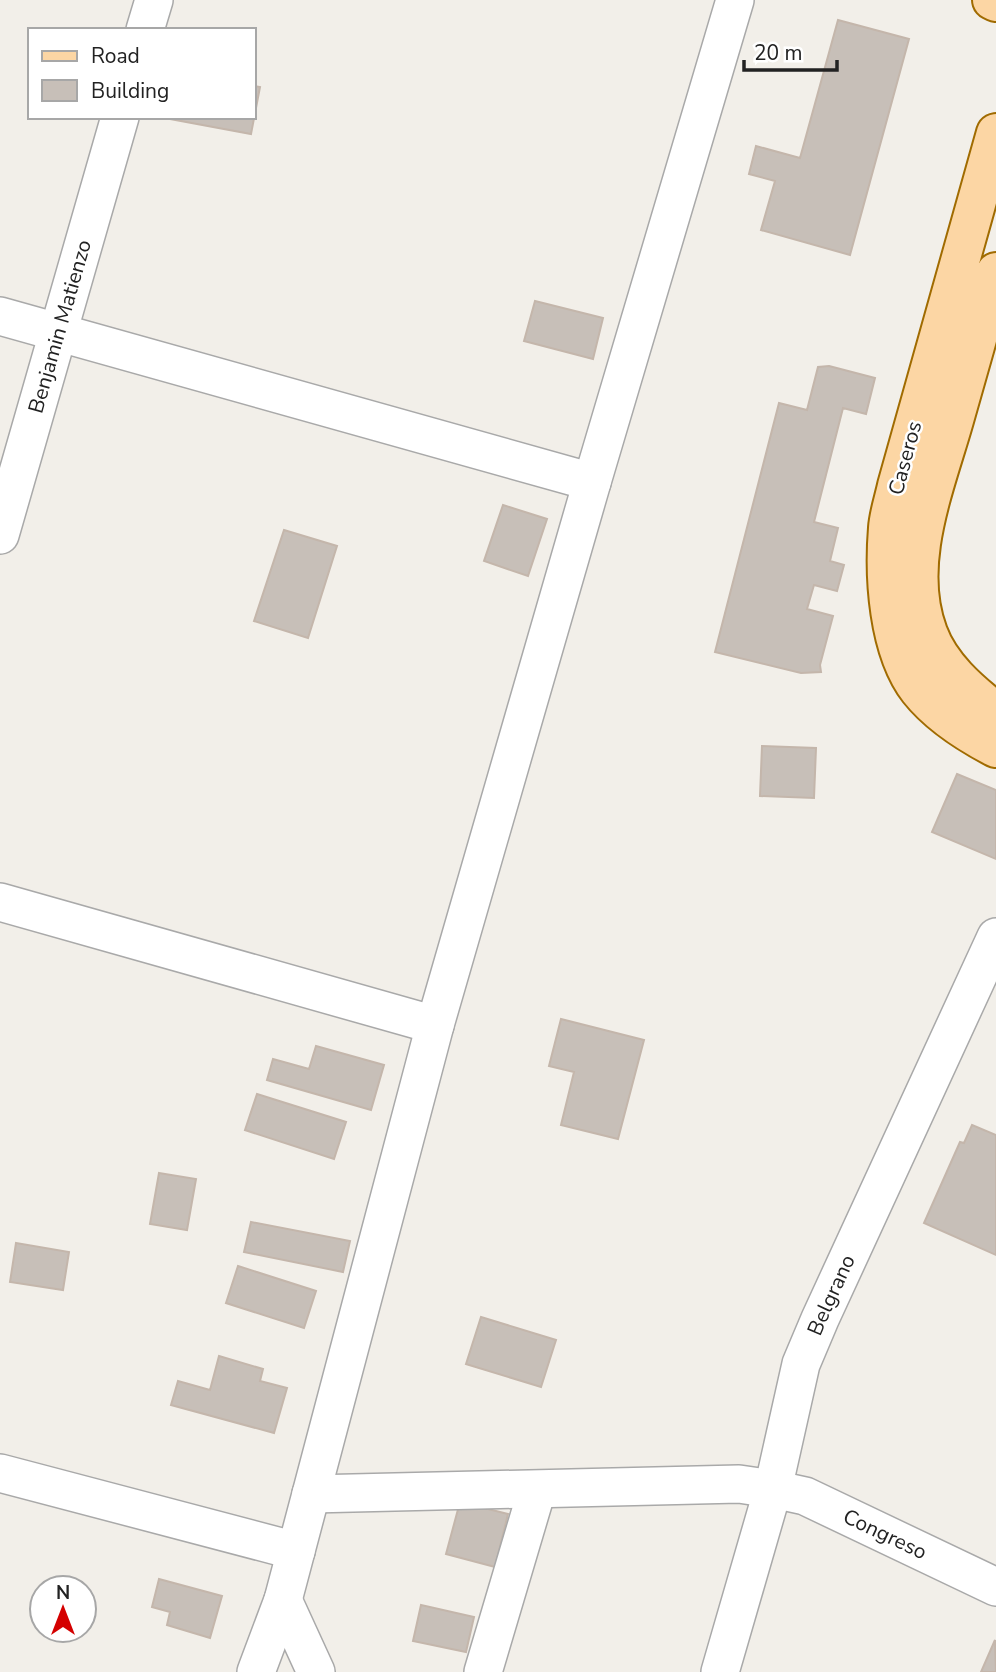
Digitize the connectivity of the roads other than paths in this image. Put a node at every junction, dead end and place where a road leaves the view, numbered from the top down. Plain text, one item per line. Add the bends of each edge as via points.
1 (154, 0) edge
2 (736, 0) edge
3 (146, 28) edge
4 (119, 119) edge
5 (996, 133) edge
6 (996, 272) edge
7 (0, 316) edge
8 (57, 331) junction
9 (592, 482) junction
10 (0, 535) edge
11 (996, 712) edge
12 (996, 748) edge
13 (0, 902) edge
14 (996, 937) edge
15 (435, 1025) junction
16 (0, 1474) edge
17 (773, 1489) junction
18 (537, 1490) junction
19 (311, 1494) junction
20 (296, 1551) junction
21 (996, 1587) edge
22 (283, 1600) junction
23 (256, 1672) edge
24 (316, 1672) edge
25 (482, 1672) edge
26 (720, 1672) edge

1 - 3 street
2 - 9 street
4 - 8 street, Benjamin Matienzo
5 - 12 main road, Caseros via 897,486 887,559 891,616 904,665 919,690 942,713
6 - 11 main road, Caseros via 928,512 918,576 928,635 965,688
7 - 8 street
8 - 9 street
8 - 10 street, Benjamin Matienzo
9 - 15 street
13 - 15 street
14 - 17 street, Belgrano via 806,1353
15 - 19 street
16 - 20 street
17 - 18 street, Congreso via 739,1485
17 - 21 street, Congreso via 806,1496
17 - 26 street, Belgrano
18 - 19 street, Congreso
18 - 25 street
19 - 20 street
20 - 22 street
22 - 23 street
22 - 24 street

